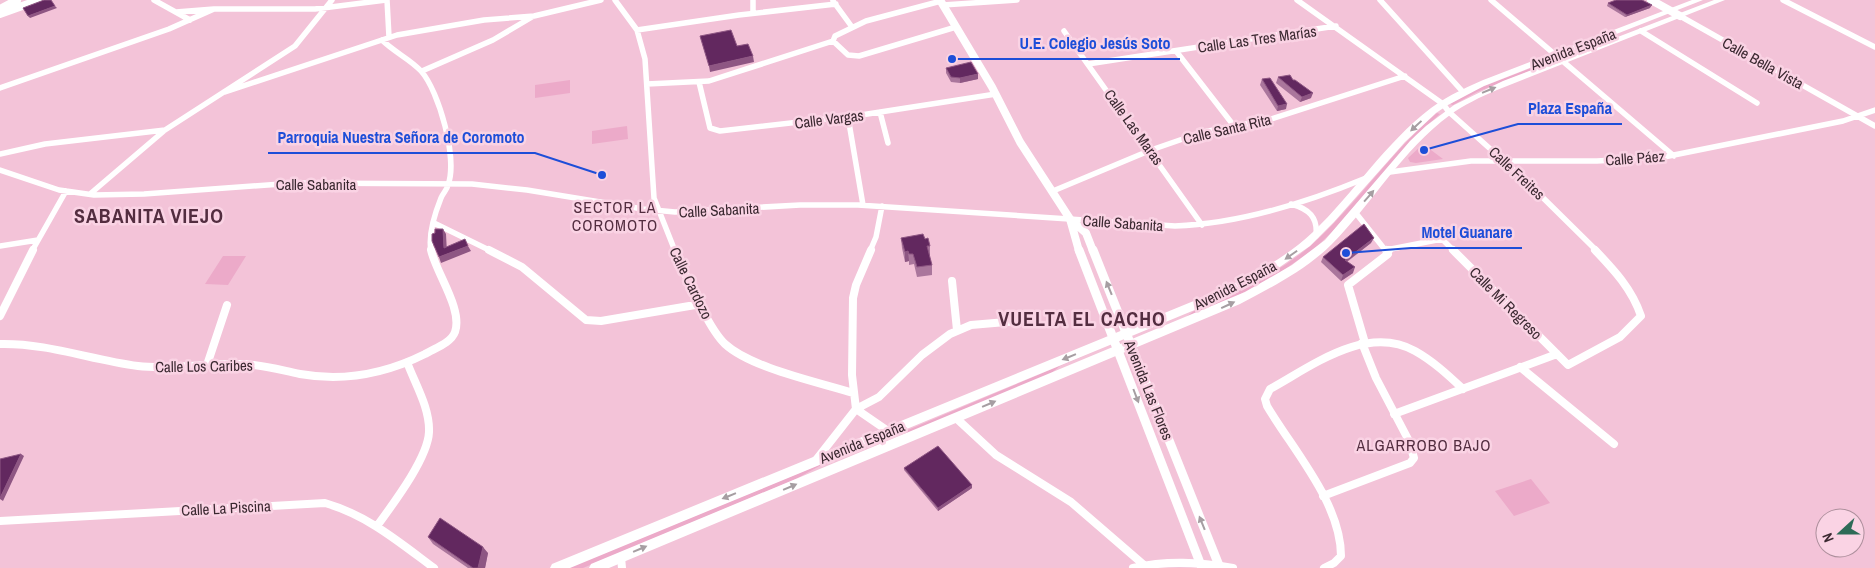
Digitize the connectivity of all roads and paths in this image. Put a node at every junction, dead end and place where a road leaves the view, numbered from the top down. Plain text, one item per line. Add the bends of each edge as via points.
1 (17, 0) edge
2 (39, 0) edge
3 (154, 0) edge
4 (332, 0) edge
5 (386, 0) edge
6 (601, 0) edge
7 (615, 0) edge
8 (753, 0) edge
9 (1017, 0) edge
10 (1297, 0) edge
11 (1380, 0) edge
12 (1491, 0) edge
13 (1651, 0) edge
14 (1699, 0) edge
15 (1721, 0) edge
16 (1783, 0) edge
17 (834, 2) edge
18 (941, 2) edge
19 (325, 8) junction
20 (0, 9) edge
21 (214, 9) junction
22 (1671, 11) junction
23 (176, 12) junction
24 (754, 13) junction
25 (0, 14) edge
26 (534, 16) junction
27 (1680, 16) junction
28 (190, 20) junction
29 (1336, 26) junction
30 (852, 27) junction
31 (956, 27) junction
32 (637, 30) junction
33 (1064, 31) dead end
34 (1641, 31) junction
35 (389, 37) junction
36 (382, 40) junction
37 (833, 40) junction
38 (1875, 48) edge
39 (1176, 51) junction
40 (1560, 58) junction
41 (1088, 64) junction
42 (422, 71) junction
43 (1405, 76) junction
44 (699, 82) junction
45 (647, 84) junction
46 (0, 88) edge
47 (225, 92) junction
48 (1463, 92) junction
49 (996, 94) junction
50 (1757, 104) dead end
51 (1446, 108) junction
52 (1875, 110) edge
53 (880, 112) junction
54 (1858, 116) junction
55 (848, 117) junction
56 (1234, 126) junction
57 (1875, 126) edge
58 (165, 130) junction
59 (888, 144) dead end
60 (1151, 150) junction
61 (0, 154) edge
62 (1674, 156) junction
63 (1506, 160) junction
64 (0, 170) edge
65 (1390, 172) junction
66 (1369, 177) junction
67 (449, 184) junction
68 (66, 191) junction
69 (1053, 192) junction
70 (90, 194) junction
71 (1291, 204) junction
72 (863, 205) junction
73 (882, 206) junction
74 (658, 211) junction
75 (1355, 212) junction
76 (1070, 219) junction
77 (434, 223) junction
78 (1202, 225) junction
79 (1316, 236) junction
80 (38, 240) junction
81 (0, 246) edge
82 (1386, 250) junction
83 (952, 281) dead end
84 (701, 304) junction
85 (228, 305) dead end
86 (0, 316) edge
87 (1018, 320) dead end
88 (956, 330) junction
89 (1127, 334) junction
90 (1114, 339) junction
91 (1364, 343) junction
92 (0, 344) edge
93 (1131, 346) junction
94 (1118, 351) junction
95 (1557, 354) junction
96 (407, 362) junction
97 (207, 365) junction
98 (1568, 365) joint
99 (1520, 368) junction
100 (1463, 389) junction
101 (853, 394) junction
102 (856, 409) junction
103 (1394, 414) junction
104 (956, 418) junction
105 (888, 431) junction
106 (897, 442) junction
107 (1614, 444) dead end
108 (816, 461) junction
109 (1323, 496) junction
110 (0, 522) edge
111 (377, 526) junction
112 (621, 563) edge
113 (1144, 565) junction
114 (1201, 566) edge
115 (1219, 567) edge
116 (434, 568) edge
117 (556, 568) edge
118 (595, 568) edge
119 (1133, 568) edge
120 (1233, 568) edge
121 (1324, 568) edge

1 - 20 street
2 - 25 street
3 - 23 street
4 - 19 street
5 - 19 street
5 - 35 street
6 - 26 street
7 - 32 street, Calle Cardozo
8 - 24 street
9 - 18 street
10 - 29 street, Calle Freites
11 - 48 street
12 - 40 street
13 - 22 street, Calle Bella Vista
14 - 22 main road, Avenida España
15 - 27 main road, Avenida España
16 - 38 street
17 - 24 street
17 - 30 street
18 - 30 street
18 - 31 street, Avenida Las Flores
19 - 21 street
19 - 47 street via 295,46
21 - 23 street
21 - 28 street
22 - 27 street, Calle Bella Vista
22 - 40 main road, Avenida España
23 - 28 street
24 - 32 street
26 - 35 street via 466,23
26 - 42 street via 493,40
27 - 34 main road, Avenida España
27 - 54 street, Calle Bella Vista
28 - 46 street
29 - 39 street, Calle Las Tres Marías
29 - 43 street, Calle Freites
30 - 37 street
31 - 37 street via 859,56 848,55
31 - 49 street, Avenida Las Flores
32 - 45 street, Calle Cardozo via 645,59
33 - 41 street, Calle Las Maras
34 - 40 main road, Avenida España
34 - 50 street
35 - 36 street
36 - 42 street via 392,51
36 - 47 street
37 - 44 street via 714,80
39 - 41 street, Calle Las Tres Marías
39 - 56 street
40 - 48 main road, Avenida España
51 -> 40 main road, Avenida España
40 - 62 street
41 - 60 street, Calle Las Maras
42 - 67 street via 436,94 444,121
43 - 51 street, Calle Freites
43 - 56 street, Calle Santa Rita via 1268,120
44 - 45 street
44 - 55 street, Calle Vargas via 709,124 715,131
45 - 74 street, Calle Cardozo via 652,190
47 - 58 street
48 - 51 main road, Avenida España
49 - 53 street, Calle Vargas
49 - 69 street, Avenida Las Flores via 1018,137
51 - 63 street, Calle Freites
51 - 65 main road, Avenida España
51 -> 66 main road, Avenida España via 1414,128
52 - 54 street, Calle Páez
53 - 55 street, Calle Vargas
53 - 59 street
54 - 57 street, Calle Bella Vista
54 - 62 street, Calle Páez
55 - 72 street
56 - 60 street, Calle Santa Rita via 1203,132
58 - 61 street via 44,144
58 - 70 street
60 - 69 street, Calle Santa Rita
60 - 78 street, Calle Las Maras
62 - 63 street, Calle Páez via 1597,161
63 - 65 street, Calle Páez via 1456,162
63 - 98 street, Calle Freites via 1589,242 1632,293 1642,310 1638,320 1620,337
64 - 68 street, Calle Sabanita
75 -> 65 main road, Avenida España
66 - 71 street, Calle Sabanita
66 - 79 main road, Avenida España
67 - 70 street, Calle Sabanita via 303,183 144,194
67 - 74 street, Calle Sabanita via 527,190
67 - 77 street, Calle Los Caribes via 441,195
68 - 70 street, Calle Sabanita
68 - 80 street
69 - 76 street, Avenida Las Flores
71 - 78 street, Calle Sabanita
71 - 79 street via 1305,208 1313,215 1317,222
72 - 73 street, Calle Sabanita
72 - 74 street, Calle Sabanita
73 - 76 street, Calle Sabanita
73 - 101 street via 876,237 853,298
74 - 84 street, Calle Cardozo
75 - 82 street
93 -> 75 main road, Avenida España via 1216,311 1266,286 1318,251
76 - 78 street, Calle Sabanita
89 -> 76 street, Avenida Las Flores via 1086,233
76 - 90 street, Avenida Las Flores
77 - 84 street via 522,267 586,320 601,321
77 - 96 street, Calle Los Caribes via 430,239 432,258 451,301 456,329 446,342
79 -> 89 main road, Avenida España via 1246,283
80 - 81 street
80 - 86 street
82 - 91 street via 1386,257 1348,285
82 - 95 street, Calle Mi Regreso via 1442,239
83 - 88 street
84 - 101 street, Calle Cardozo via 720,339 738,355 774,370
85 - 97 street
87 - 88 street via 971,325
88 - 102 street via 922,355 879,397
89 - 90 main road, Avenida España
89 - 93 street, Avenida Las Flores
90 - 94 street, Avenida Las Flores
90 -> 105 main road, Avenida España
91 - 100 street via 1390,344 1413,350
91 - 103 street via 1376,378
91 - 109 street via 1331,355 1276,385 1266,394 1272,416
92 - 97 street, Calle Los Caribes via 37,344 140,367
93 - 94 main road, Avenida España
115 -> 93 street, Avenida Las Flores
104 -> 94 main road, Avenida España
94 -> 114 street, Avenida Las Flores
95 - 98 street, Calle Mi Regreso
95 - 99 street
96 - 97 street, Calle Los Caribes via 373,376 344,378 317,377 250,364
96 - 111 street via 428,422 429,437 410,477
99 - 100 street
99 - 107 street
100 - 103 street
101 - 102 street
102 - 105 street
102 - 108 street
103 - 109 street via 1413,452 1413,462
104 - 106 main road, Avenida España
104 - 113 street via 996,455 1072,502
105 - 106 main road
105 - 108 main road, Avenida España
112 -> 106 main road, Avenida España
108 -> 117 main road, Avenida España
109 - 121 street via 1338,531 1342,550 1338,559
110 - 111 street, Calle La Piscina via 313,502 349,509
111 - 116 street, Calle La Piscina
112 - 118 main road, Avenida España
113 - 114 street via 1174,562
113 - 119 street
114 - 115 street
115 - 120 street

